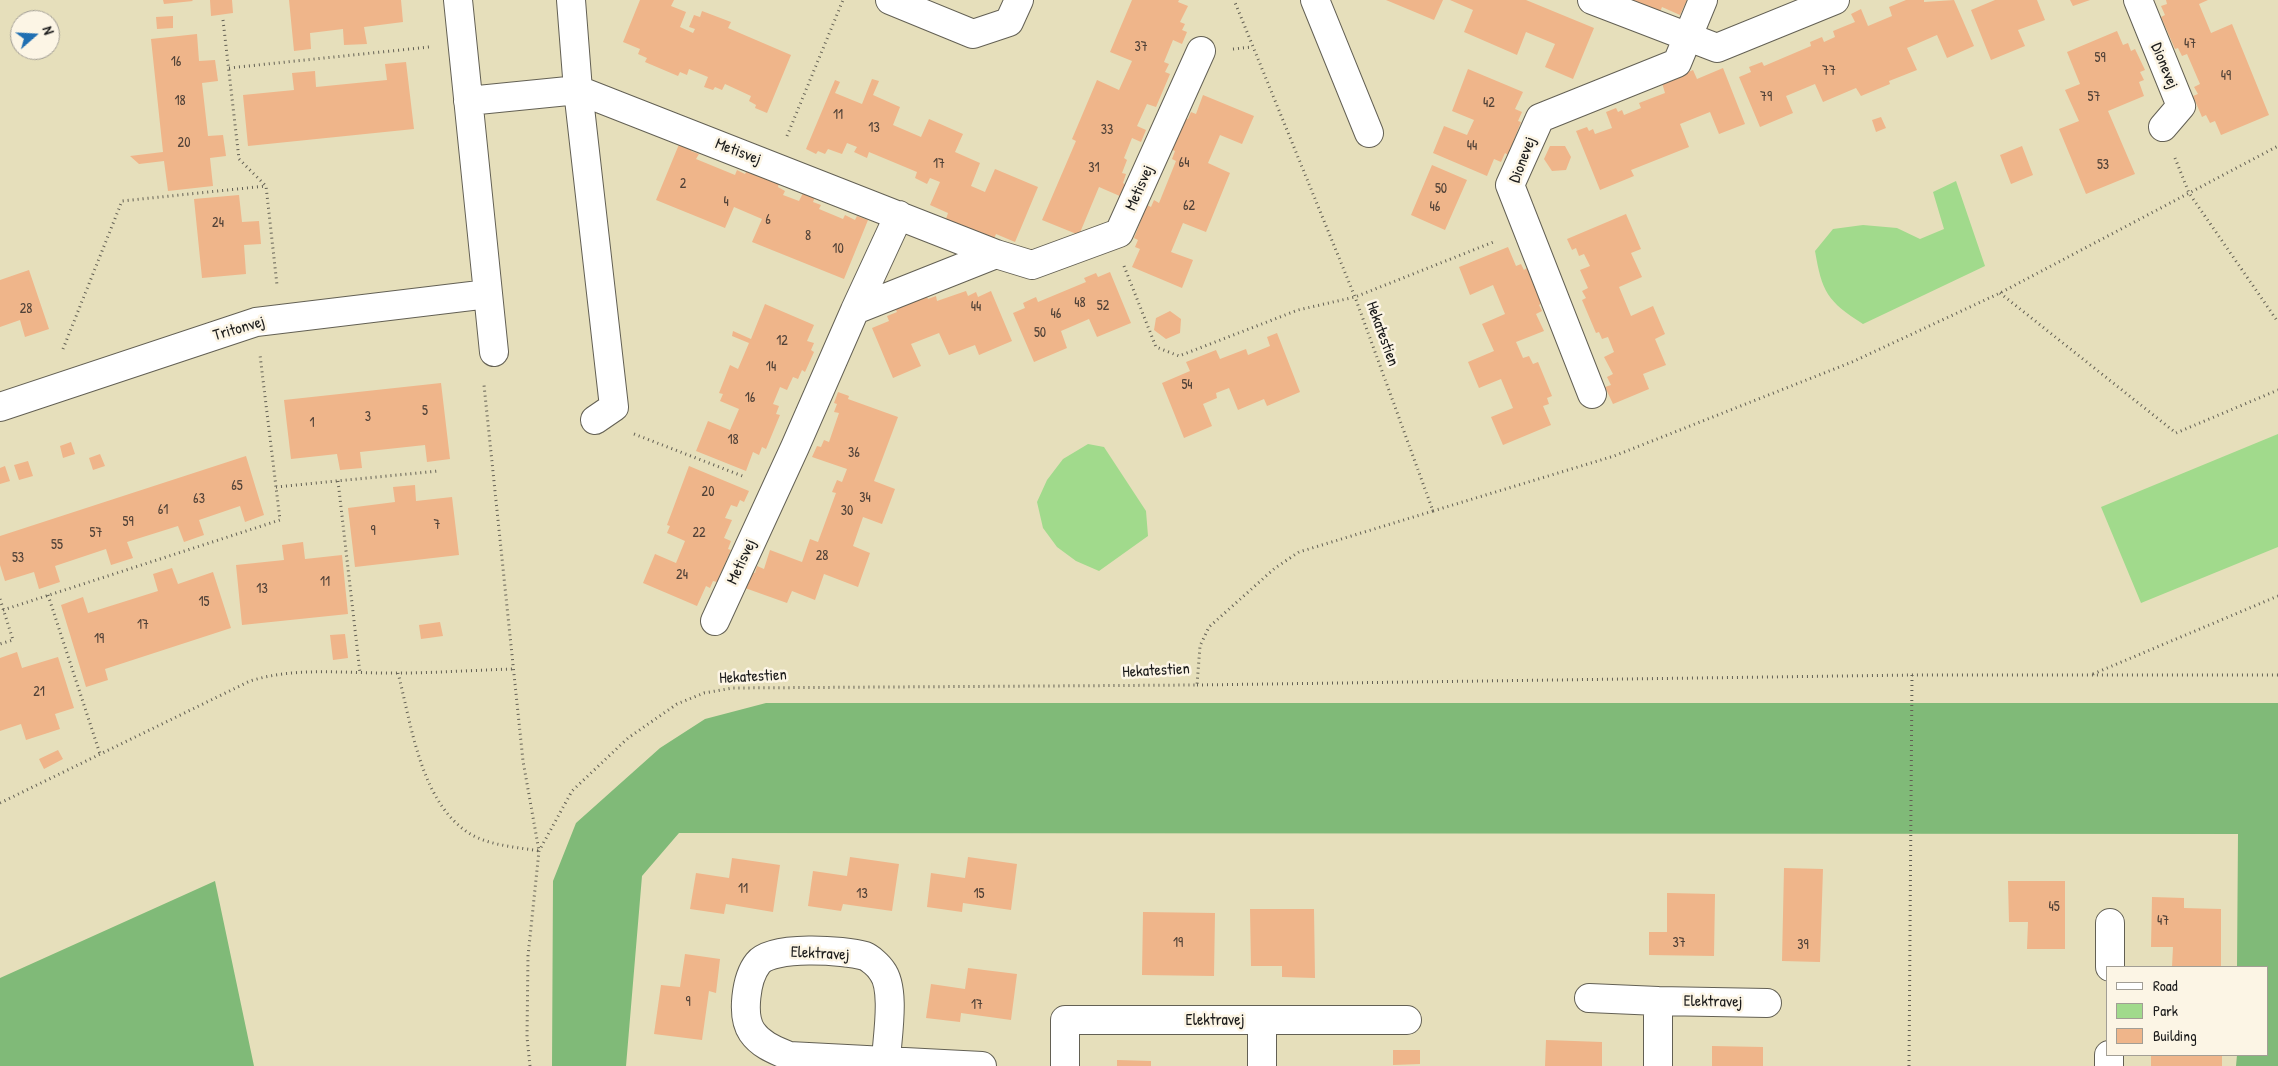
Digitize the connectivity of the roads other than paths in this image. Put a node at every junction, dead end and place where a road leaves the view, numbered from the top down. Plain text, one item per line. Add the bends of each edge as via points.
1 (458, 0) edge
2 (571, 0) edge
3 (890, 0) edge
4 (1018, 0) edge
5 (1315, 0) edge
6 (1592, 0) edge
7 (1702, 0) edge
8 (1835, 0) edge
9 (2138, 0) edge
10 (1687, 36) junction
11 (1201, 51) dead end
12 (578, 90) junction
13 (468, 101) junction
14 (2163, 127) dead end
15 (1369, 133) dead end
16 (899, 215) junction
17 (996, 254) junction
18 (488, 294) junction
19 (855, 310) junction
20 (494, 352) road end
21 (1592, 394) dead end
22 (0, 407) edge
23 (605, 413) road end
24 (715, 622) dead end
25 (2110, 923) dead end
26 (2110, 966) edge
27 (1589, 998) dead end
28 (1658, 1001) junction
29 (1767, 1003) dead end
30 (1408, 1020) dead end
31 (1262, 1021) junction
32 (886, 1060) junction
33 (982, 1066) edge
34 (1065, 1066) edge
35 (1262, 1066) edge
36 (1658, 1066) edge

1 - 13 street
2 - 12 street
3 - 4 street via 973,34 1008,22
5 - 15 street
6 - 10 street
7 - 10 street, Dionevej
8 - 10 street via 1716,48
9 - 14 street, Dionevej via 2181,106
10 - 21 street, Dionevej via 1677,63 1540,118 1510,185
11 - 17 street, Metisvej via 1119,233 1032,265
12 - 13 street, Metisvej
12 - 16 street, Metisvej
12 - 23 street
13 - 18 street
16 - 17 street, Metisvej
16 - 19 street, Metisvej
17 - 19 street
18 - 20 street
18 - 22 street, Tritonvej via 269,320
19 - 24 street, Metisvej
25 - 26 street
27 - 28 street, Elektravej
28 - 29 street, Elektravej
28 - 36 street
30 - 31 street, Elektravej
31 - 34 street, Elektravej via 1065,1020
31 - 35 street, Elektravej
32 - 32 street, Elektravej via 790,1056 767,1047 751,1031 746,1010 748,984 758,962 781,952 866,956 883,971 890,993
32 - 33 street, Elektravej

